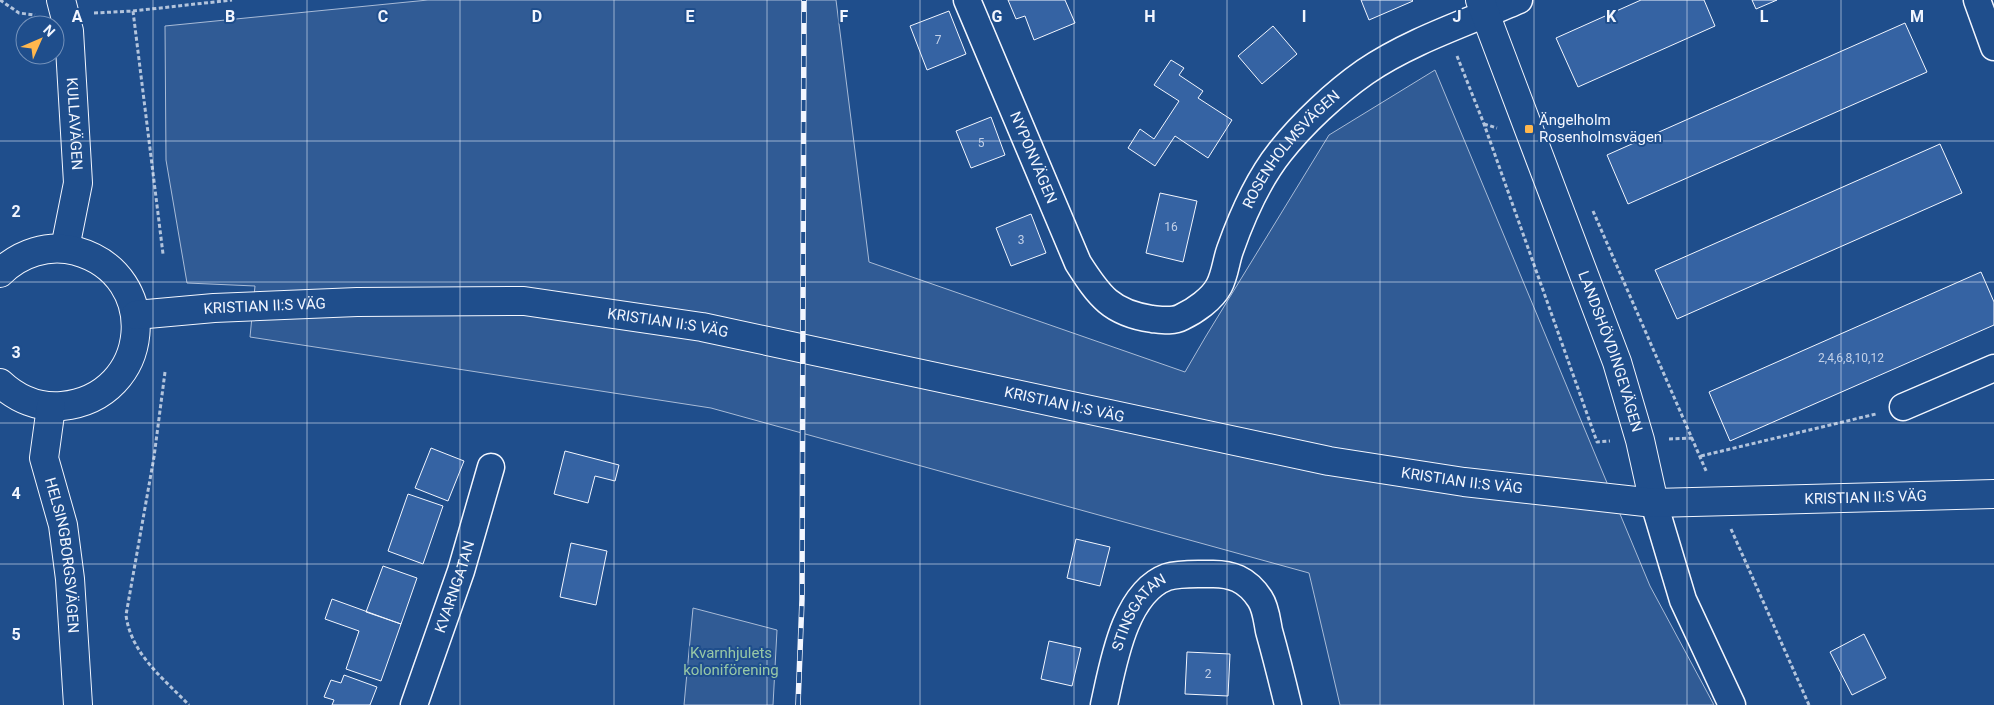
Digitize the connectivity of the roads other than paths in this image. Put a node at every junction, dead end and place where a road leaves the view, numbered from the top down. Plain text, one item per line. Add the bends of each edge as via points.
1 (61, 0) edge
2 (967, 0) edge
3 (1519, 0) edge
4 (1977, 0) edge
5 (1483, 7) edge
6 (1994, 47) edge
7 (65, 248) junction
8 (0, 273) edge
9 (1113, 306) joint
10 (136, 315) junction
11 (1994, 368) edge
12 (0, 383) edge
13 (51, 407) junction
14 (1903, 407) road end
15 (491, 467) dead end
16 (1994, 494) edge
17 (1654, 503) junction
18 (78, 705) edge
19 (414, 705) edge
20 (1104, 705) edge
21 (1288, 705) edge
22 (1732, 705) edge

1 - 7 main road, KULLAVÄGEN via 68,30 78,183
2 - 9 street, NYPONVÄGEN via 1078,262 1097,290
3 - 5 street, ROSENHOLMSVÄGEN
4 - 6 street
5 - 9 street, ROSENHOLMSVÄGEN via 1447,31 1365,72 1335,96 1280,152 1255,191 1218,286 1204,303 1172,321 1134,316
5 - 17 main road, LANDSHÖVDINGEVÄGEN via 1617,362
7 - 8 main road via 37,250 12,262
7 - 10 main road via 90,255 111,270 127,290
10 - 13 main road via 135,343 125,370 105,391 79,404
10 - 17 main road, KRISTIAN II:S VÄG via 357,302 524,301 702,327 1329,461 1464,482
11 - 14 street
12 - 13 main road via 24,400
13 - 18 main road, HELSINGBORGSVÄGEN via 44,458 63,525 70,578
15 - 19 street, KVARNGATAN via 461,571
16 - 17 main road, KRISTIAN II:S VÄG
17 - 22 street, LANDSHÖVDINGEVÄGEN via 1683,600
20 - 21 street, STINSGATAN via 1129,616 1148,589 1179,574 1222,573 1238,577 1260,599

